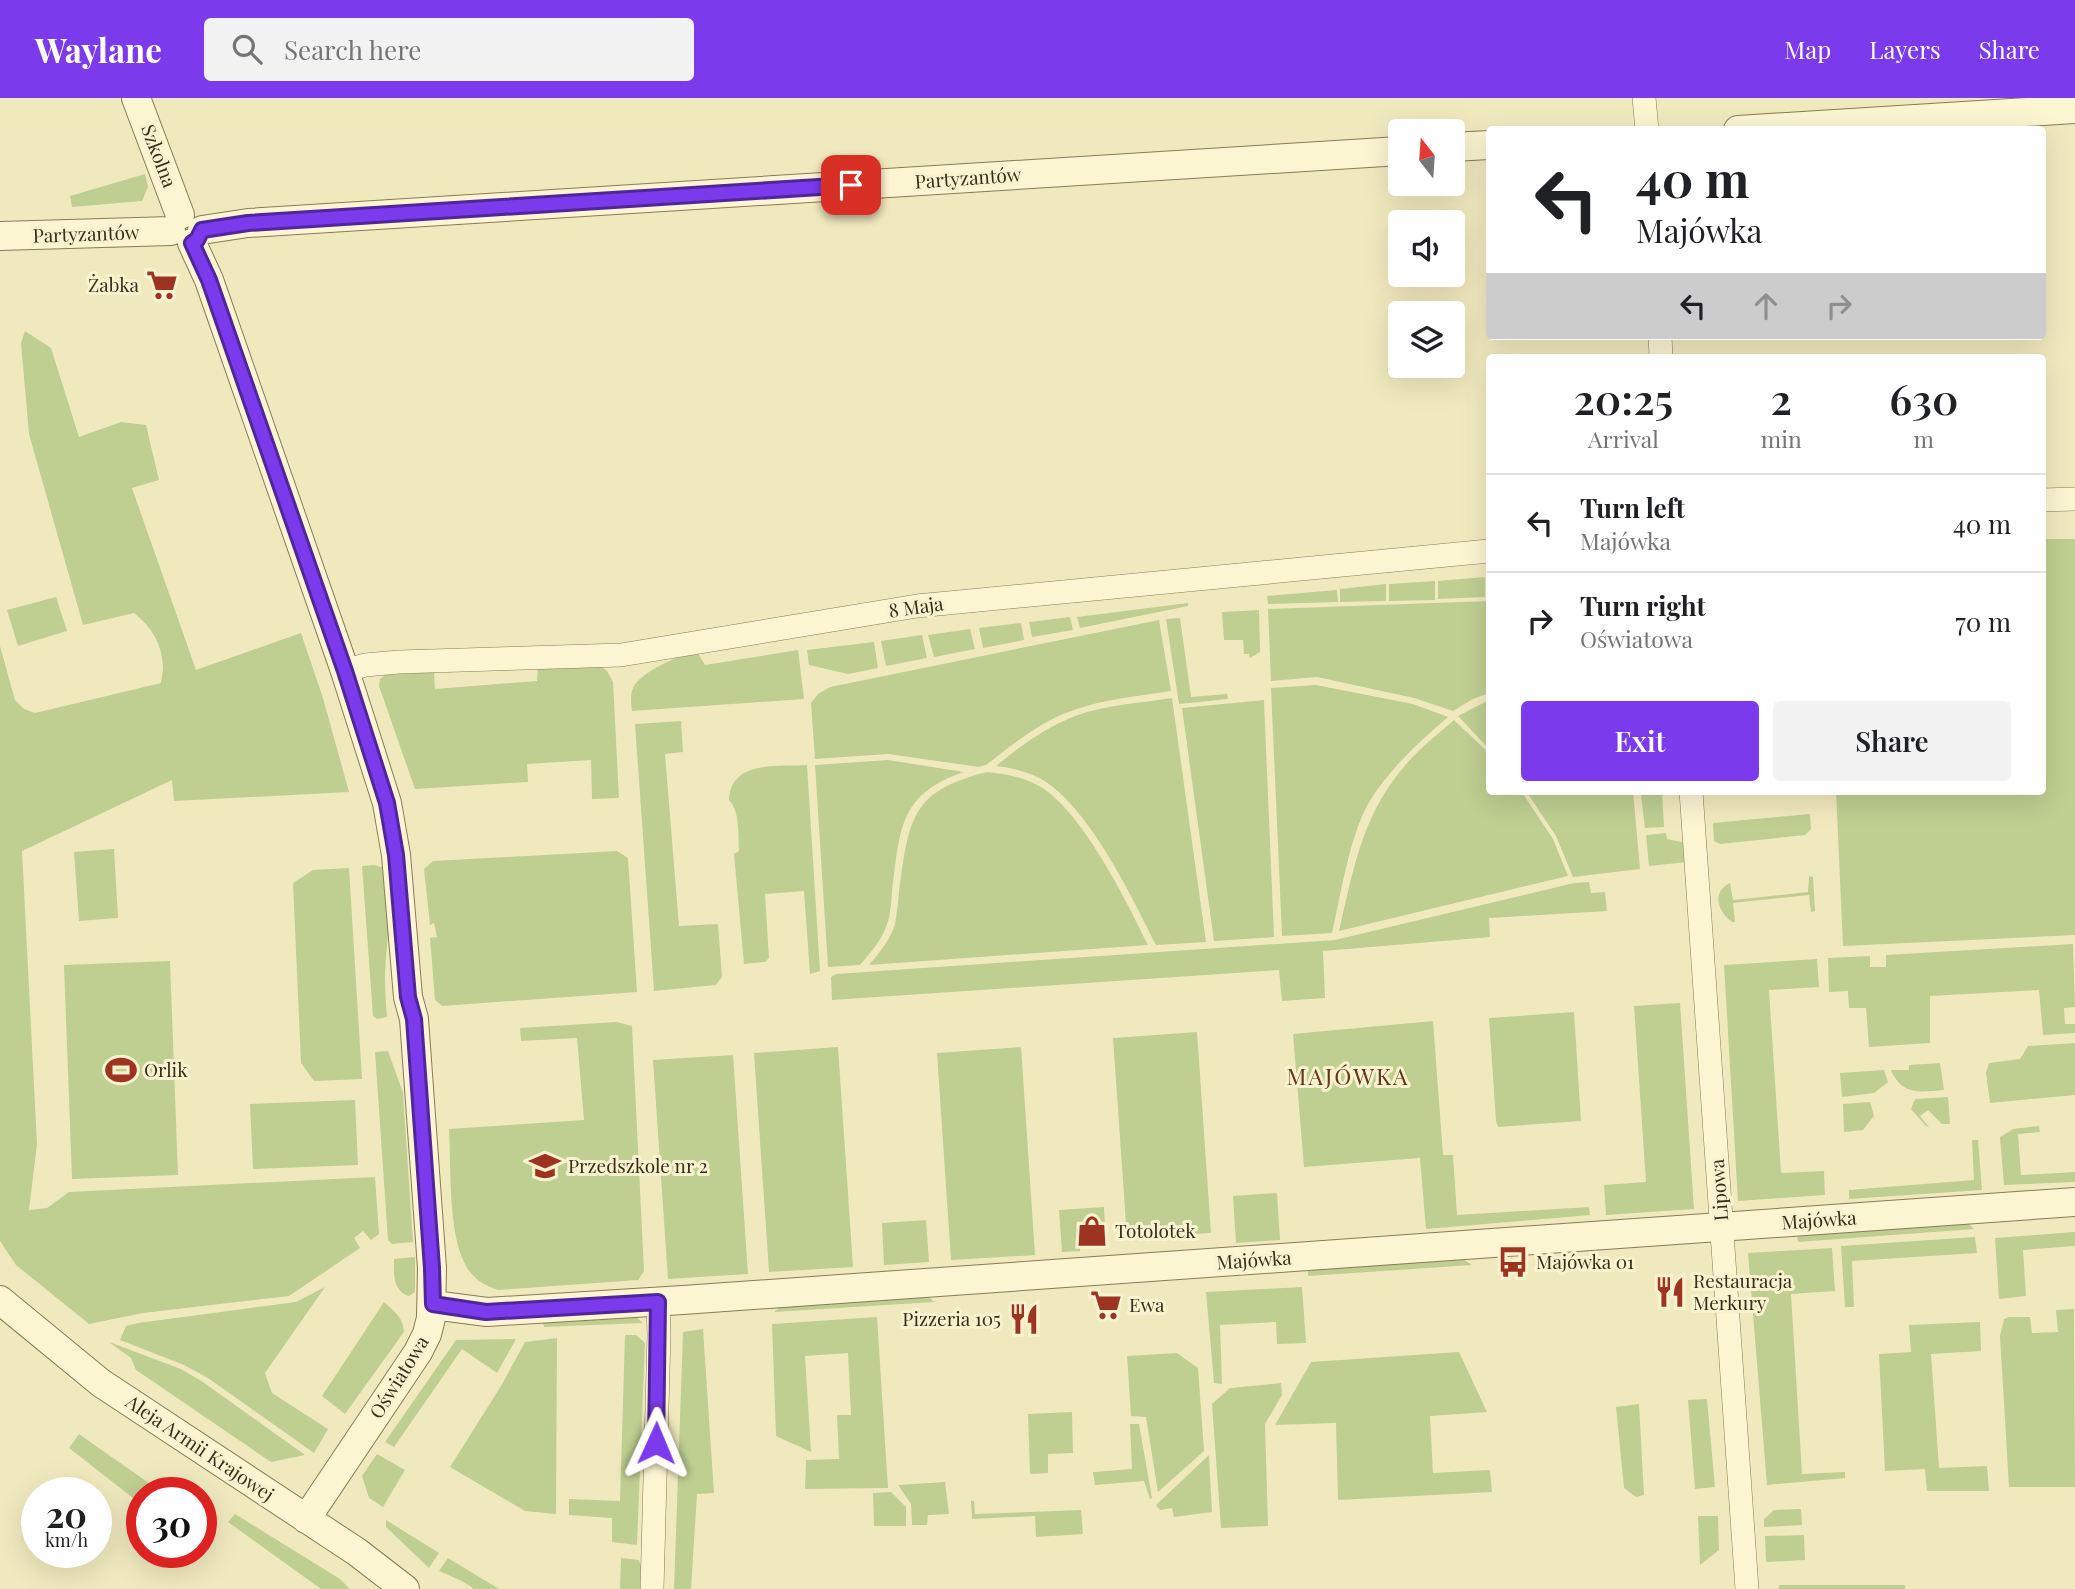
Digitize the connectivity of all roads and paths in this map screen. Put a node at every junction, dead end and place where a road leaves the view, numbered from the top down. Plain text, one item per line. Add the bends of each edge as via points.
1 (136, 98) edge
2 (1644, 98) edge
3 (2075, 109) edge
4 (1647, 126) edge
5 (1802, 126) edge
6 (1486, 145) edge
7 (1465, 146) edge
8 (1388, 152) edge
9 (186, 230) junction
10 (0, 236) edge
11 (2075, 499) edge
12 (2046, 500) edge
13 (1486, 551) edge
14 (345, 671) junction
15 (1691, 795) edge
16 (2075, 1202) edge
17 (1722, 1227) junction
18 (0, 1300) edge
19 (658, 1302) junction
20 (433, 1304) junction
21 (306, 1519) junction
22 (405, 1589) edge
23 (652, 1589) edge
24 (1747, 1589) edge

1 - 9 street, Szkolna
2 - 4 street
3 - 5 street
6 - 7 street
8 - 9 street, Partyzantów
9 - 10 street, Partyzantów
9 - 14 street, Oświatowa via 209,280
11 - 12 street
13 - 14 street, 8 Maja via 917,606 621,655 399,662
14 - 20 street, Oświatowa via 387,803 396,855 408,997 414,1019
15 - 17 street, Lipowa
16 - 17 street, Majówka
17 - 19 street, Majówka
17 - 24 street, Lipowa
18 - 21 street, Aleja Armii Krajowej via 101,1383
19 - 20 street, Majówka via 486,1312
19 - 23 street
20 - 21 street, Oświatowa via 418,1352
21 - 22 street, Aleja Armii Krajowej

